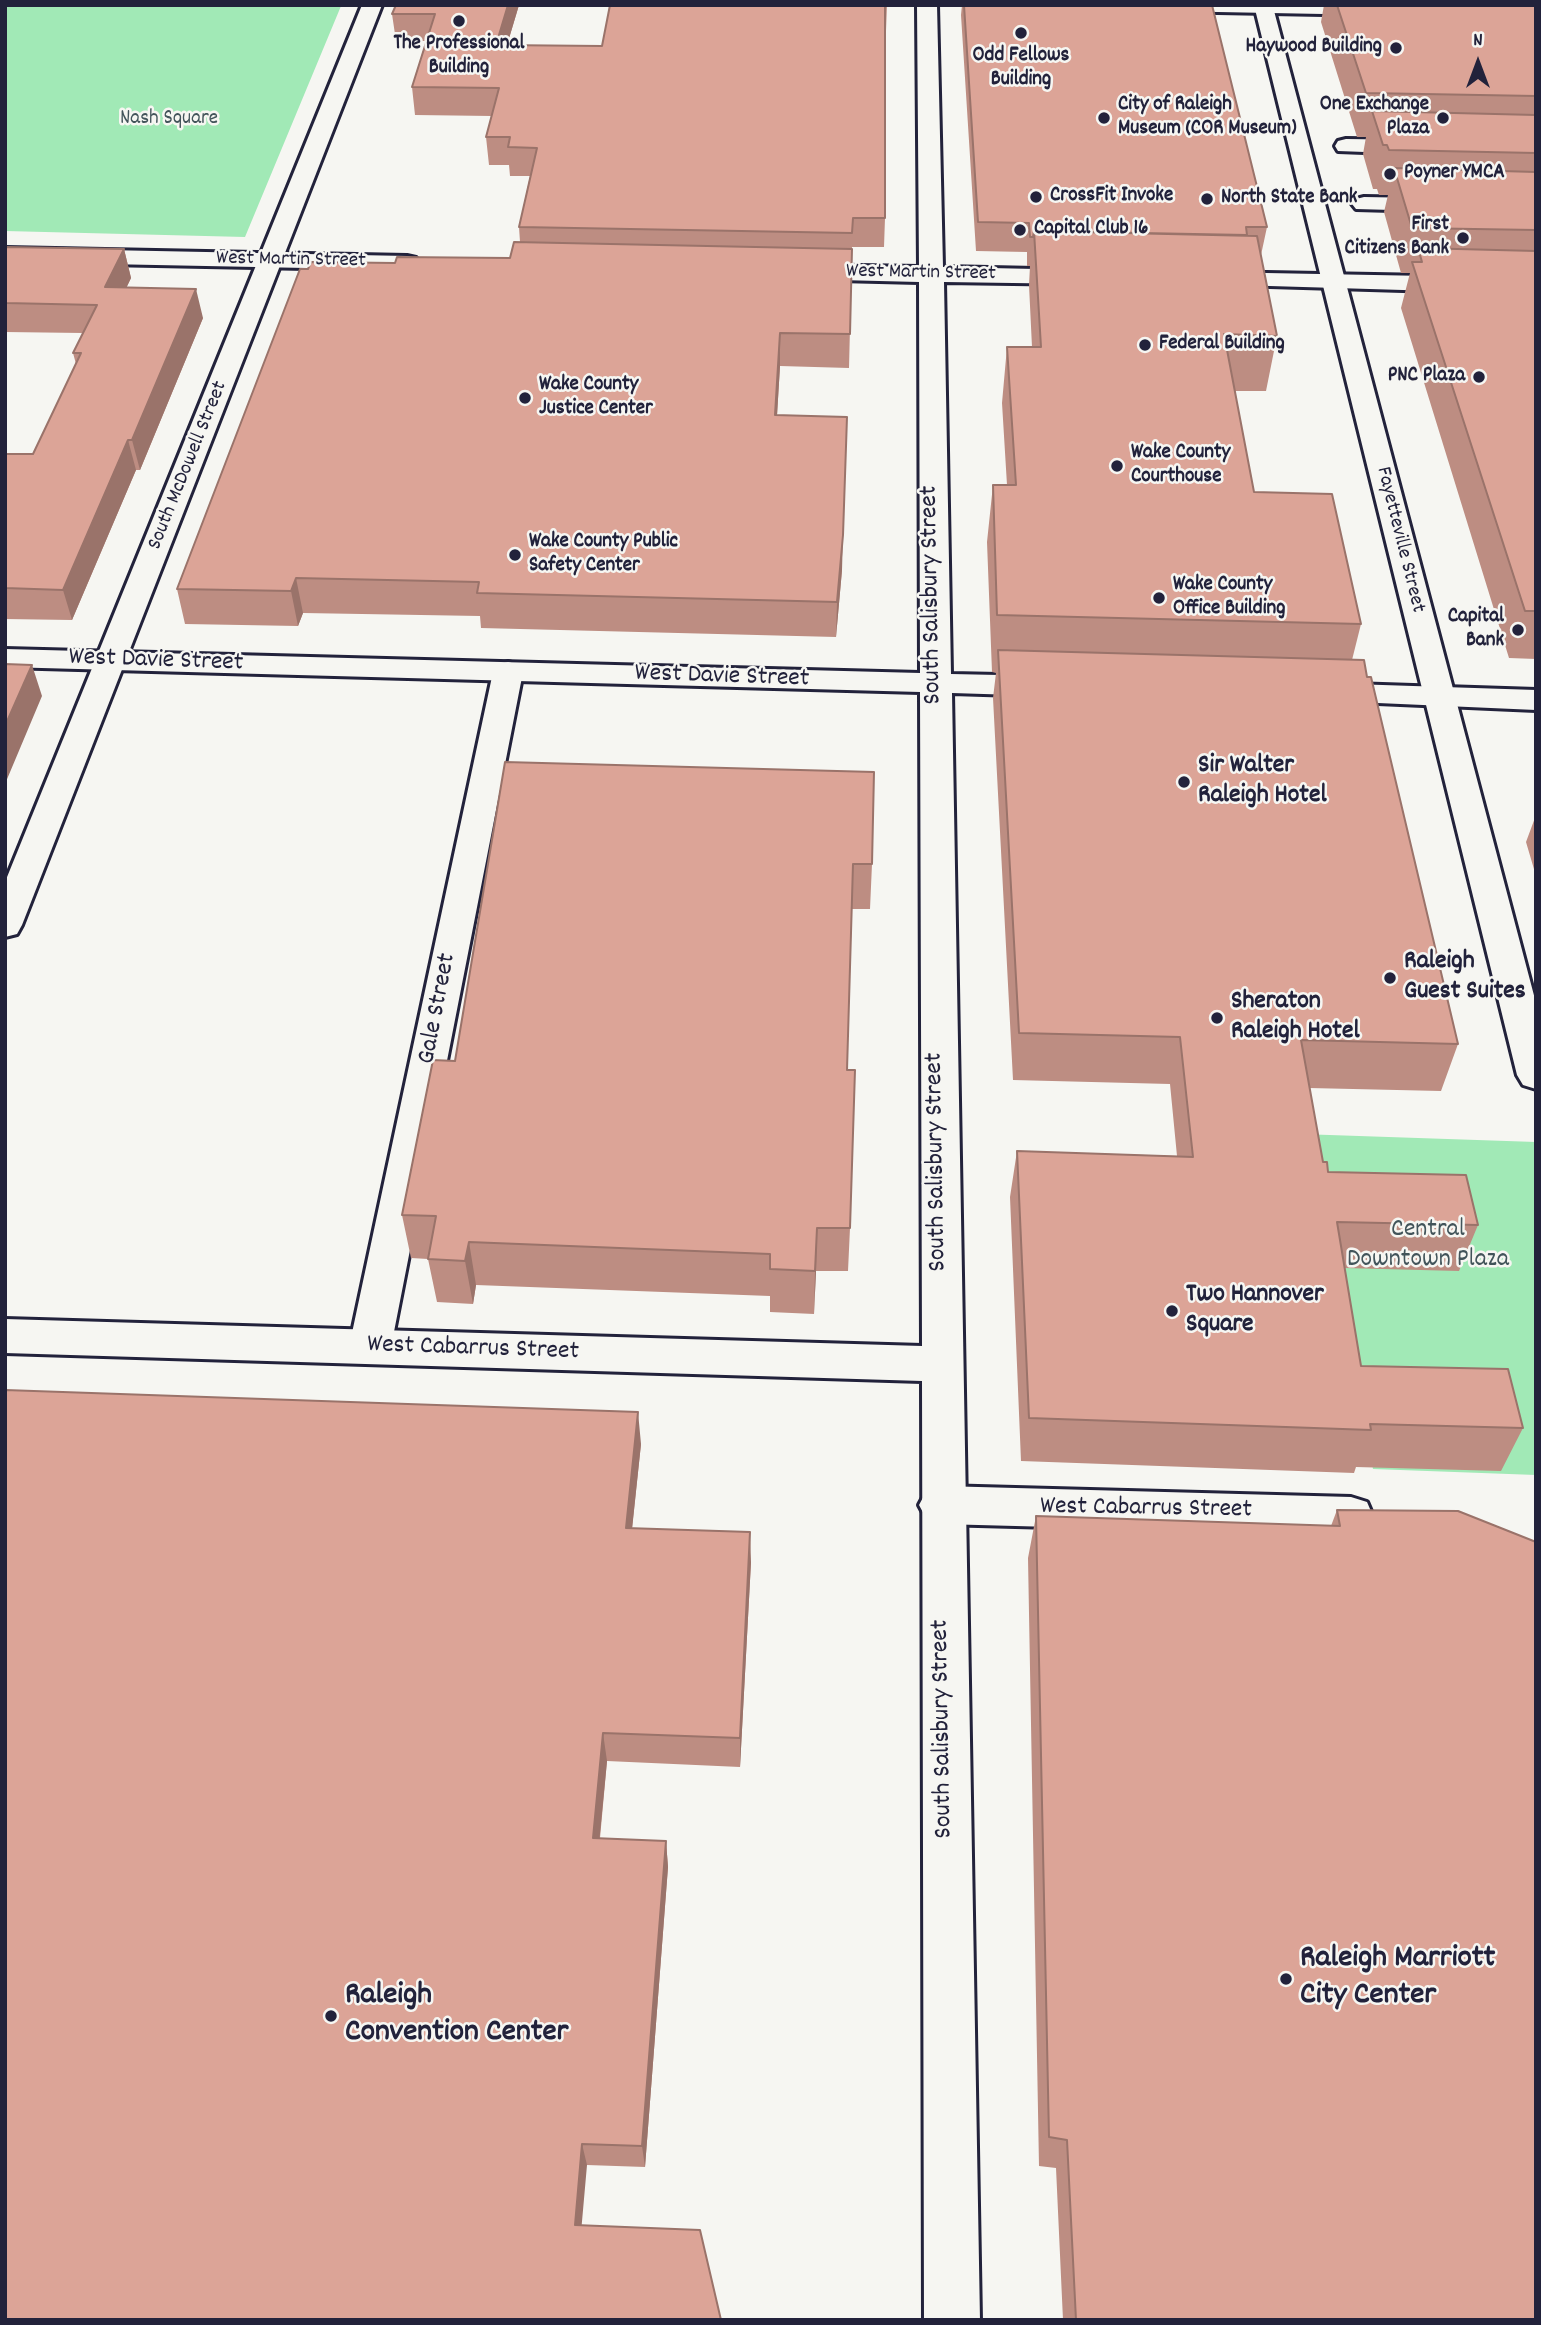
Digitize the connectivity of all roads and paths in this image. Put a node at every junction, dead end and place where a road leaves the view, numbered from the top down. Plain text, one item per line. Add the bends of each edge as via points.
1 (372, 5) edge
2 (927, 5) edge
3 (1165, 5) edge
4 (1263, 6) edge
5 (1390, 9) edge
6 (1346, 146) dead end
7 (1441, 147) edge
8 (1364, 204) dead end
9 (1536, 207) edge
10 (5, 255) edge
11 (271, 261) junction
12 (435, 264) edge
13 (768, 271) edge
14 (931, 274) junction
15 (1108, 277) edge
16 (1191, 279) edge
17 (1333, 281) junction
18 (1536, 286) edge
19 (5, 658) edge
20 (111, 661) junction
21 (508, 672) junction
22 (934, 684) junction
23 (1081, 687) edge
24 (1297, 692) edge
25 (1439, 697) junction
26 (1536, 700) edge
27 (5, 925) edge
28 (1536, 1075) edge
29 (5, 1336) edge
30 (370, 1347) junction
31 (941, 1364) junction
32 (942, 1505) junction
33 (1351, 1516) edge
34 (952, 2320) edge

1 - 11 street, South McDowell Street
2 - 14 street, South Salisbury Street
3 - 4 street
4 - 5 street
4 - 17 street, Fayetteville Street
6 - 7 street
8 - 9 street
10 - 11 street, West Martin Street
11 - 12 street, West Martin Street
11 - 20 street, South McDowell Street
13 - 14 street, West Martin Street
14 - 15 street, West Martin Street
14 - 22 street, South Salisbury Street
16 - 17 street
17 - 18 street
17 - 25 street, Fayetteville Street
19 - 20 street, West Davie Street
20 - 21 street, West Davie Street
20 - 27 street, South McDowell Street
21 - 22 street, West Davie Street
21 - 30 street, Gale Street
22 - 23 street, West Davie Street
22 - 31 street, South Salisbury Street
24 - 25 street
25 - 26 street
25 - 28 street, Fayetteville Street
29 - 30 street, West Cabarrus Street
30 - 31 street, West Cabarrus Street
31 - 32 street, South Salisbury Street
32 - 33 street, West Cabarrus Street
32 - 34 street, South Salisbury Street

